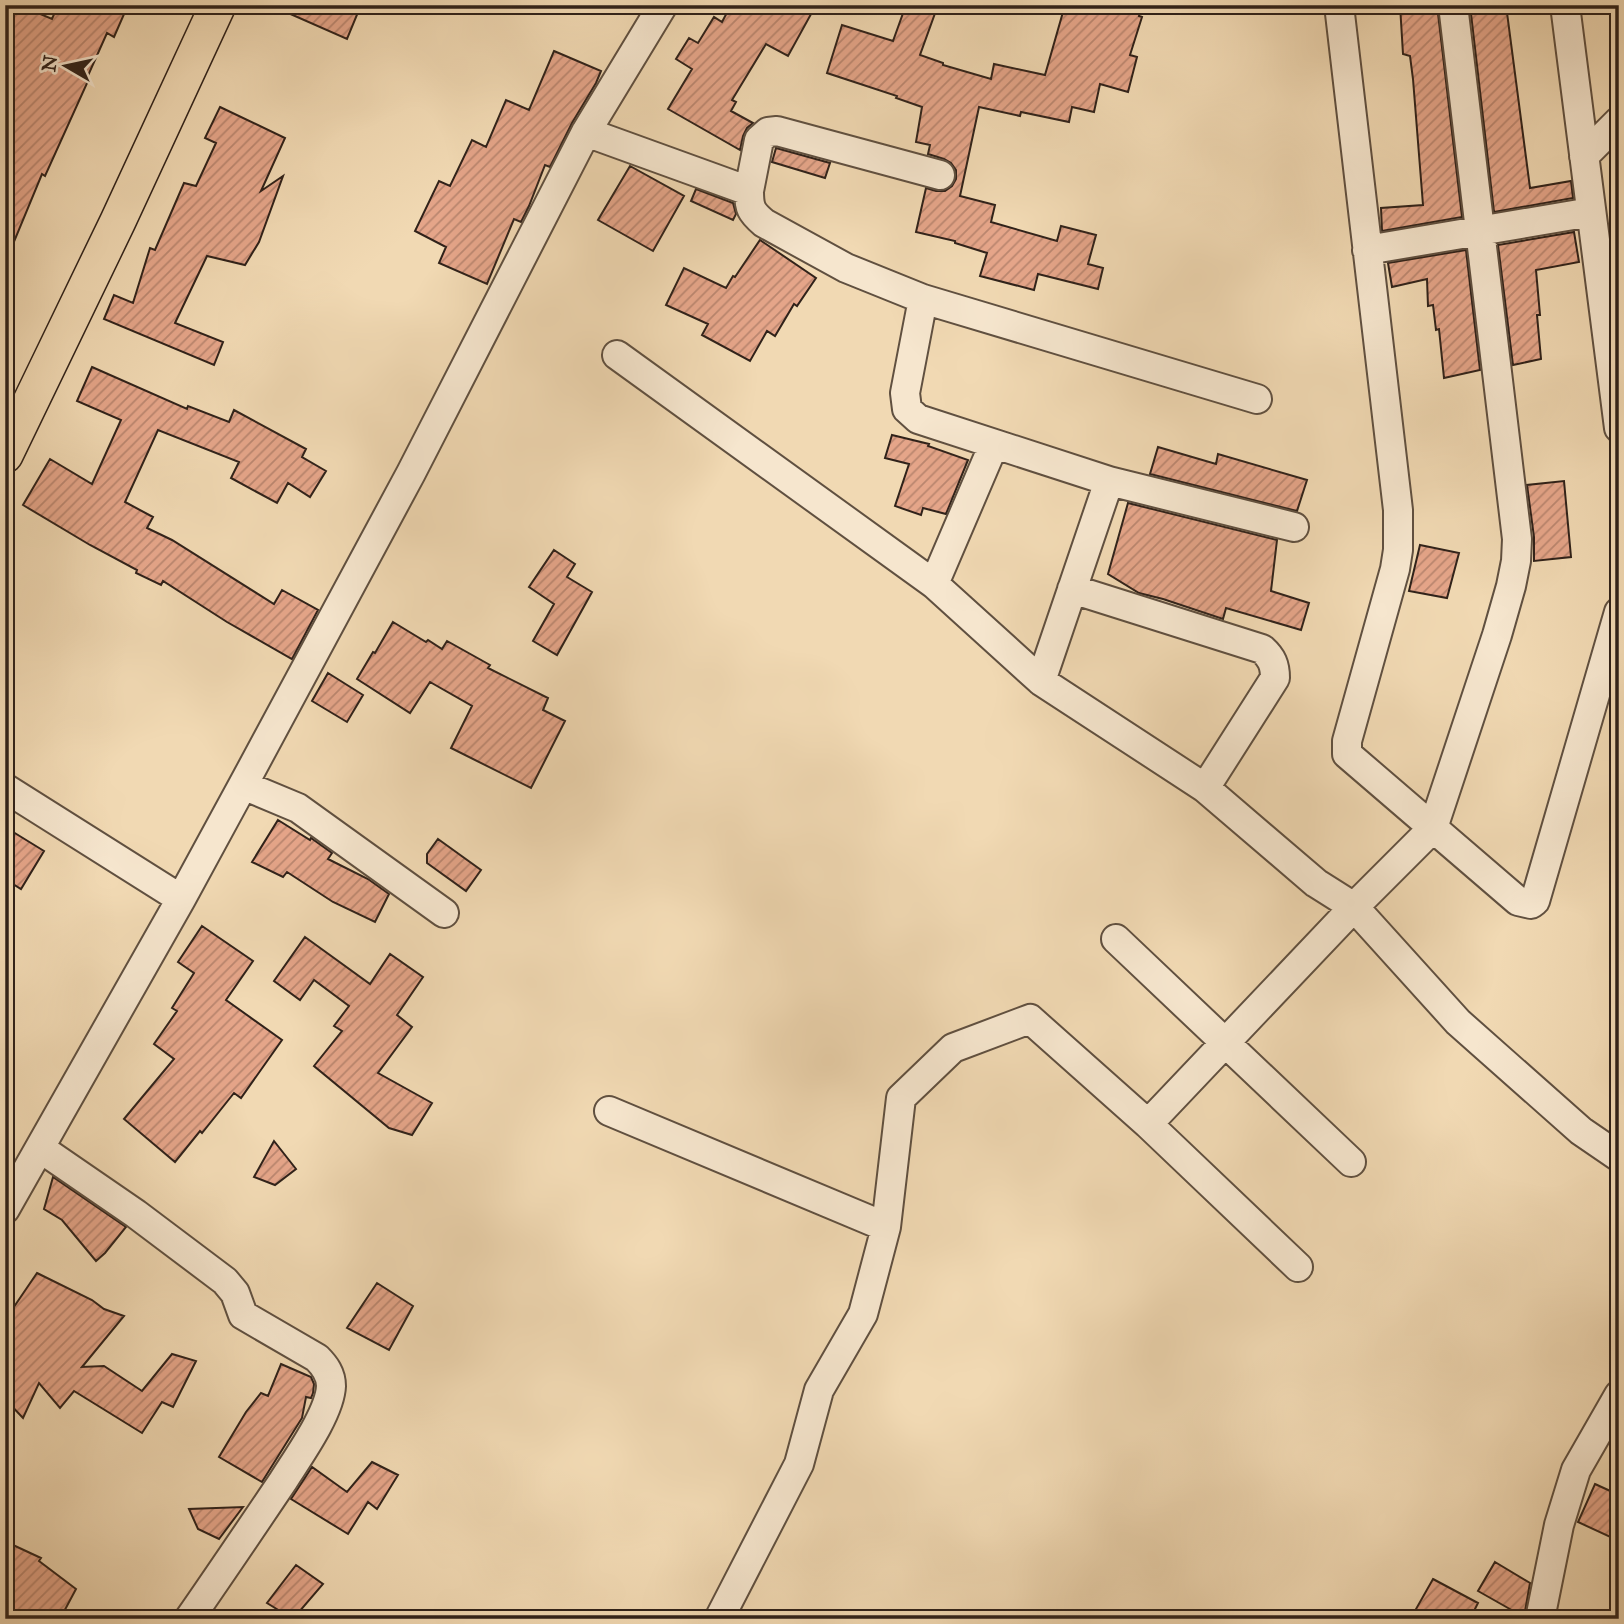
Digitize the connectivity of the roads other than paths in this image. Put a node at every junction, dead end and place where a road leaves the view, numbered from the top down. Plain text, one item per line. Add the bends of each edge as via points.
1 (218, 5) edge
2 (663, 5) edge
3 (1339, 5) edge
4 (1453, 5) edge
5 (1565, 5) edge
6 (1619, 121) edge
7 (586, 132) junction
8 (1584, 156) junction
9 (940, 176) dead end
10 (749, 191) junction
11 (1480, 231) junction
12 (1602, 232) edge
13 (1367, 250) junction
14 (923, 299) junction
15 (617, 355) dead end
16 (1256, 399) dead end
17 (1619, 428) edge
18 (994, 444) junction
19 (5, 455) edge
20 (1109, 481) junction
21 (1294, 527) dead end
22 (933, 584) junction
23 (1072, 589) junction
24 (1619, 612) edge
25 (1041, 681) junction
26 (243, 785) junction
27 (5, 788) edge
28 (1205, 788) junction
29 (1433, 828) junction
30 (181, 900) junction
31 (1354, 906) junction
32 (444, 913) dead end
33 (1116, 939) dead end
34 (1226, 1042) junction
35 (609, 1111) dead end
36 (1148, 1124) junction
37 (40, 1148) junction
38 (1619, 1157) edge
39 (1351, 1162) dead end
40 (5, 1209) edge
41 (886, 1227) junction
42 (1298, 1266) dead end
43 (1619, 1395) edge
44 (189, 1619) edge
45 (719, 1619) edge
46 (1540, 1619) edge

1 - 19 main road
2 - 7 street
3 - 13 street
4 - 11 street
5 - 8 street
6 - 8 street
7 - 10 street
7 - 26 street via 411,473
8 - 12 street
9 - 10 street via 777,131 759,140
10 - 14 street via 753,214 764,223 846,268
11 - 12 street
11 - 13 street
11 - 29 street via 1516,561 1497,635
12 - 17 street
13 - 29 street via 1398,510 1398,550 1346,749 1350,758
14 - 16 street
14 - 18 street via 905,393 907,409 918,419
15 - 22 street
18 - 20 street
18 - 22 street
20 - 21 street
20 - 23 street
22 - 25 street
23 - 25 street
23 - 28 street via 1262,649 1272,659 1275,678
24 - 29 street via 1535,901 1518,901
25 - 28 street
26 - 30 street
26 - 32 street via 298,808
27 - 30 street
28 - 31 street via 1316,883
29 - 31 street
30 - 37 street
31 - 34 street
31 - 38 street via 1458,1022 1581,1131
33 - 34 street
34 - 36 street
34 - 39 street
35 - 41 street
36 - 41 street via 1030,1019 953,1048 901,1098
36 - 42 street
37 - 40 street
37 - 44 street via 205,1265 235,1293 243,1315 317,1358 330,1375 329,1396 298,1458
41 - 45 street via 863,1314 819,1390 799,1464
43 - 46 street via 1576,1470 1559,1525

